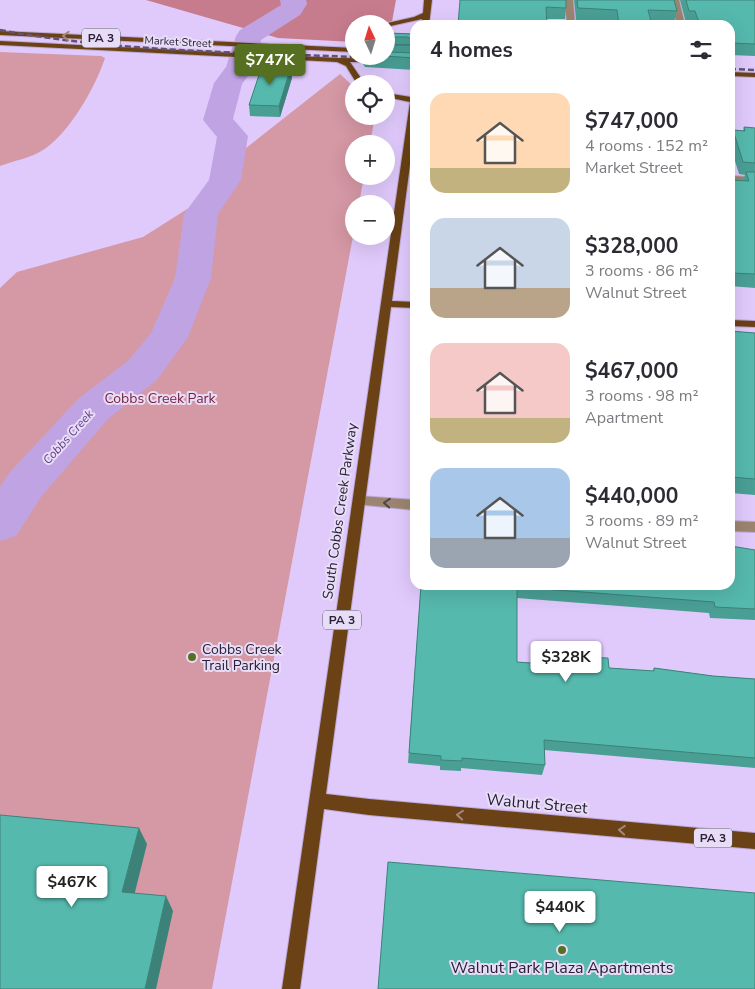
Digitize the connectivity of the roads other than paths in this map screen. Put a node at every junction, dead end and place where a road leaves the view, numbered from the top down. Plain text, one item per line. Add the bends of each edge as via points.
1 (428, 0) edge
2 (569, 0) edge
3 (675, 0) edge
4 (426, 14) junction
5 (410, 20) edge
6 (411, 20) edge
7 (425, 20) edge
8 (571, 20) edge
9 (680, 20) edge
10 (395, 23) edge
11 (0, 33) edge
12 (0, 43) edge
13 (345, 48) edge
14 (395, 53) edge
15 (410, 54) edge
16 (338, 60) junction
17 (410, 61) edge
18 (735, 67) edge
19 (755, 68) edge
20 (735, 74) edge
21 (354, 75) edge
22 (755, 75) edge
23 (395, 96) edge
24 (410, 97) edge
25 (410, 170) edge
26 (735, 179) edge
27 (755, 180) edge
28 (387, 304) junction
29 (410, 305) edge
30 (735, 323) edge
31 (755, 324) edge
32 (359, 501) junction
33 (410, 505) edge
34 (735, 526) edge
35 (755, 528) edge
36 (317, 800) junction
37 (755, 842) edge
38 (292, 989) edge

1 - 4 main road
2 - 8 street
3 - 9 street
4 - 6 main road
4 - 7 main road
5 - 10 main road
13 -> 11 main road, Market Street / PA 3
12 - 16 main road, Market Street / PA 3
14 - 15 main road
16 - 17 main road, Market Street
16 - 21 main road via 349,65
18 - 19 main road
20 - 22 main road
23 - 24 main road, PA 3
25 - 28 main road, South Cobbs Creek Parkway / PA 3
26 - 27 street
28 - 29 main road
28 - 32 main road, South Cobbs Creek Parkway / PA 3
30 - 31 main road
33 -> 32 street
32 - 36 main road, South Cobbs Creek Parkway / PA 3
34 - 35 street
37 -> 36 main road, Walnut Street / PA 3
36 - 38 main road, South Cobbs Creek Parkway

